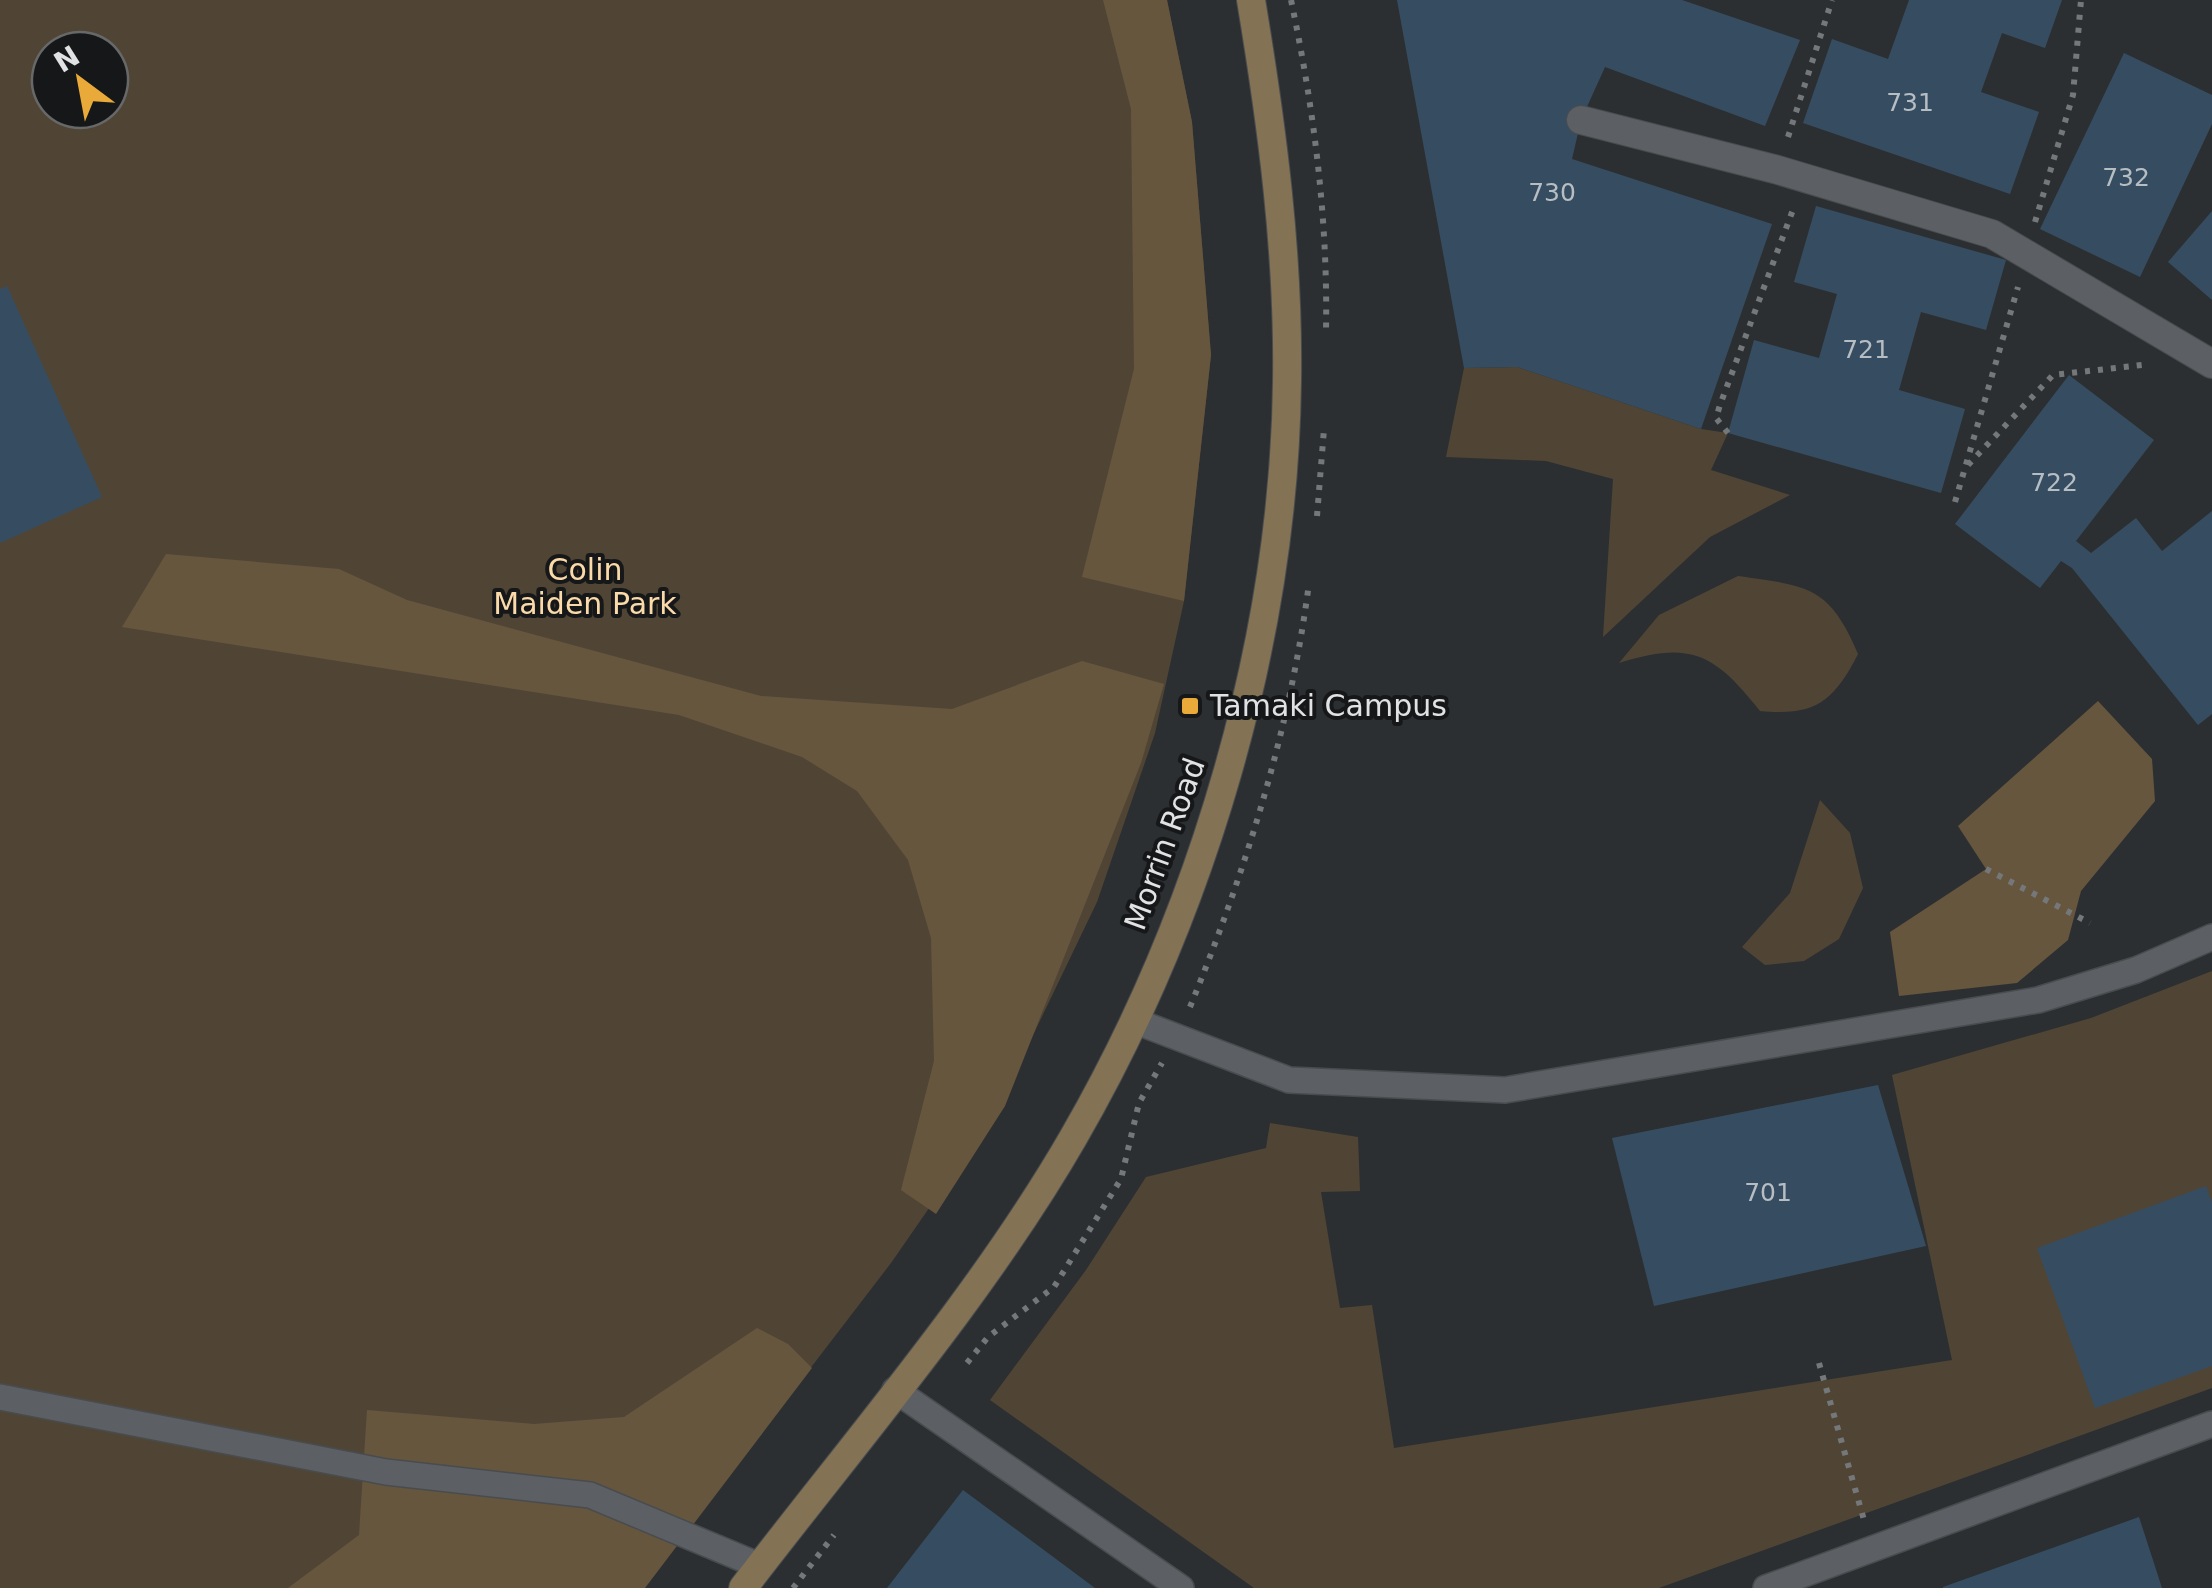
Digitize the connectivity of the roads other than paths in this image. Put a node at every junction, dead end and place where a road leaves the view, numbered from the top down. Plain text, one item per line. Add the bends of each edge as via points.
1 (1251, 0) edge
2 (1581, 120) dead end
3 (2207, 361) edge
4 (2212, 938) edge
5 (1135, 1022) junction
6 (894, 1390) junction
7 (0, 1398) edge
8 (2212, 1424) edge
9 (752, 1577) edge
10 (1181, 1588) edge
11 (1766, 1588) edge

1 - 5 main road, Morrin Road via 1282,246 1287,382 1278,526 1213,826
2 - 3 street via 1992,234
4 - 5 lane via 2038,1000 1504,1090 1289,1080
5 - 6 main road, Morrin Road via 1019,1222
6 - 9 main road, Morrin Road
6 - 10 lane
7 - 9 lane via 386,1472 590,1495
8 - 11 lane

